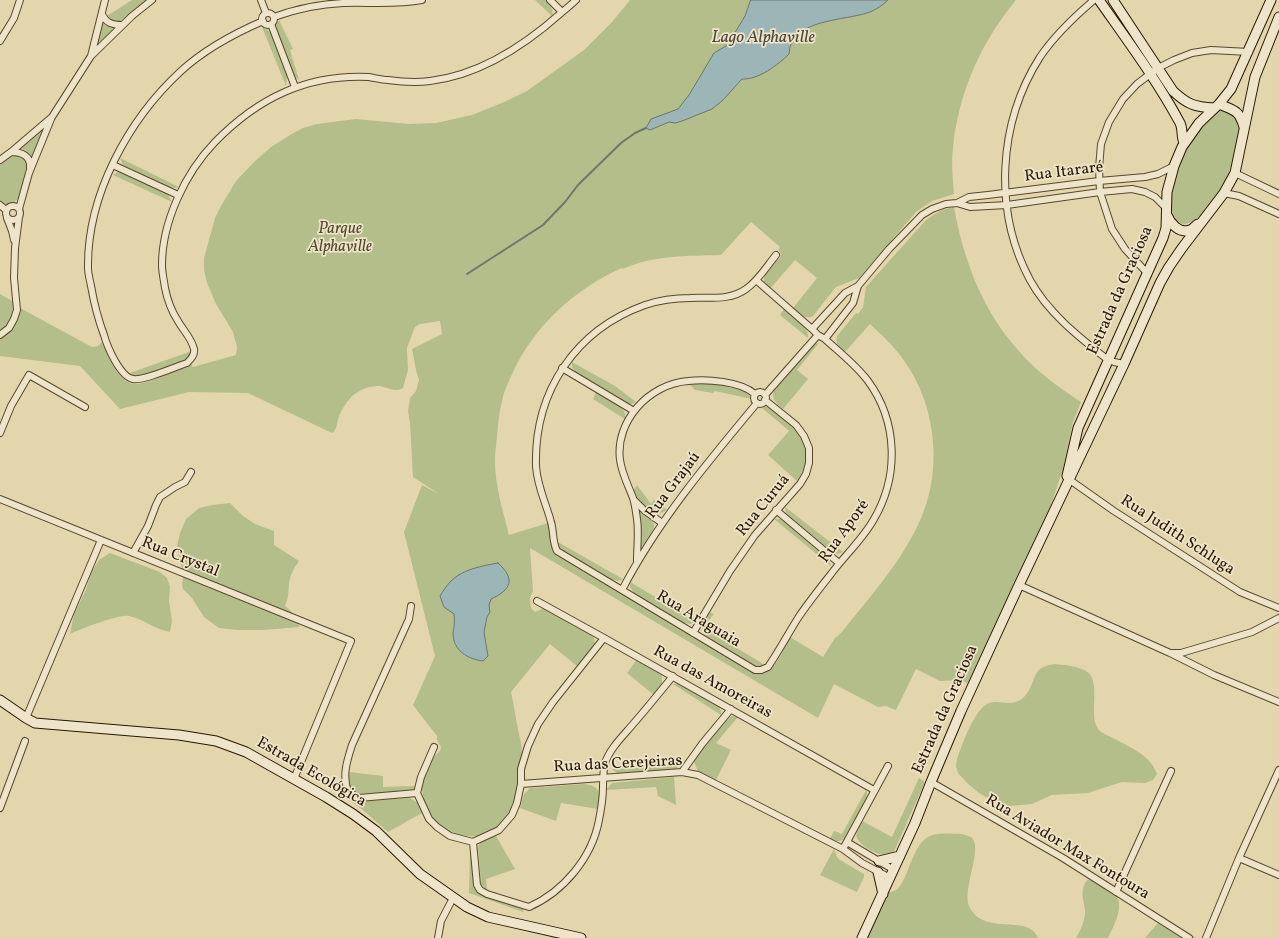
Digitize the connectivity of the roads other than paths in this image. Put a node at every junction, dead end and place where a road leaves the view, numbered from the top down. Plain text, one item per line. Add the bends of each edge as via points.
1 (20, 0) edge
2 (105, 0) edge
3 (152, 0) edge
4 (262, 0) edge
5 (422, 0) edge
6 (550, 0) edge
7 (576, 0) edge
8 (1094, 0) edge
9 (1099, 0) edge
10 (1113, 0) edge
11 (1271, 0) edge
12 (562, 12) junction
13 (266, 13) junction
14 (102, 14) junction
15 (274, 17) junction
16 (1279, 17) edge
17 (263, 21) junction
18 (271, 24) junction
19 (122, 25) junction
20 (0, 41) edge
21 (1249, 52) junction
22 (91, 56) junction
23 (1158, 68) junction
24 (1150, 75) junction
25 (295, 87) junction
26 (1216, 106) junction
27 (52, 117) junction
28 (1245, 131) junction
29 (1184, 143) junction
30 (12, 152) junction
31 (0, 160) edge
32 (113, 165) junction
33 (1174, 166) junction
34 (29, 173) junction
35 (1235, 173) junction
36 (1099, 181) junction
37 (1100, 192) junction
38 (1005, 193) junction
39 (1224, 193) junction
40 (1279, 194) edge
41 (178, 195) junction
42 (958, 203) junction
43 (0, 205) edge
44 (1007, 206) junction
45 (19, 209) junction
46 (6, 210) junction
47 (1166, 211) junction
48 (1279, 214) edge
49 (19, 217) junction
50 (7, 218) junction
51 (1204, 219) junction
52 (15, 248) junction
53 (776, 255) dead end
54 (1148, 274) junction
55 (756, 280) junction
56 (858, 286) junction
57 (812, 329) junction
58 (0, 335) edge
59 (818, 335) junction
60 (825, 339) junction
61 (1108, 360) junction
62 (1124, 364) junction
63 (562, 368) junction
64 (755, 394) junction
65 (765, 397) junction
66 (757, 403) junction
67 (85, 407) dead end
68 (634, 411) junction
69 (0, 433) edge
70 (191, 472) dead end
71 (1068, 479) junction
72 (0, 499) edge
73 (633, 499) junction
74 (776, 510) junction
75 (662, 522) junction
76 (101, 540) junction
77 (133, 553) junction
78 (637, 561) junction
79 (839, 562) junction
80 (1019, 585) junction
81 (622, 590) junction
82 (537, 601) dead end
83 (411, 606) dead end
84 (1279, 608) edge
85 (1279, 618) edge
86 (693, 632) junction
87 (604, 638) junction
88 (1170, 653) junction
89 (761, 670) joint
90 (673, 676) junction
91 (0, 700) edge
92 (1279, 702) edge
93 (731, 709) junction
94 (26, 718) junction
95 (25, 741) dead end
96 (434, 747) dead end
97 (888, 766) dead end
98 (1279, 770) edge
99 (1171, 771) dead end
100 (682, 772) junction
101 (294, 779) junction
102 (602, 779) junction
103 (931, 782) junction
104 (521, 784) junction
105 (874, 790) junction
106 (417, 793) junction
107 (0, 808) edge
108 (473, 842) junction
109 (847, 842) junction
110 (843, 849) junction
111 (900, 856) junction
112 (1239, 858) junction
113 (879, 861) junction
114 (878, 872) junction
115 (892, 874) junction
116 (1279, 875) edge
117 (1116, 892) junction
118 (884, 894) junction
119 (453, 898) junction
120 (438, 938) edge
121 (581, 938) edge
122 (862, 938) edge
123 (1190, 938) edge
124 (1206, 938) edge

1 - 20 street via 14,18
2 - 14 street
3 - 19 street
4 - 13 street
5 - 15 street via 403,3 322,4
6 - 12 street
7 - 12 street
8 - 38 street via 1055,38 1025,84 1008,141
9 - 24 main road
10 - 23 main road
11 - 21 main road, Estrada da Graciosa
12 - 25 street via 524,43 478,69 452,77 408,82 370,77 336,78
13 - 15 street
13 - 17 street
14 - 19 street via 108,22
14 - 22 street
15 - 18 street
16 - 28 main road, Estrada da Graciosa via 1256,77
17 - 18 street
17 - 32 street via 215,46 181,72 150,104 134,126
18 - 25 street
19 - 22 street
21 - 23 street via 1211,50 1192,53
21 - 26 main road, Estrada da Graciosa via 1231,89
22 - 27 street
23 - 24 street
23 - 26 main road via 1182,100 1193,106
24 - 29 main road via 1181,125
24 - 36 street via 1123,99 1109,122 1101,144
25 - 41 street via 240,119 214,143 196,165
26 - 28 main road via 1236,111
26 - 29 main road, Estrada da Graciosa
27 - 30 street
27 - 34 street
28 - 35 main road, Estrada da Graciosa
29 - 33 main road, Estrada da Graciosa
30 - 31 street
30 - 34 street via 20,152 26,156 30,162
32 - 41 street
32 - 41 street via 99,197 90,239 88,269 96,313 109,350 125,375 131,379 140,379 187,363 195,351 176,319 166,291 162,266 164,244
33 - 36 street, Rua Itararé via 1153,176
33 - 47 main road, Estrada da Graciosa via 1167,192
34 - 45 street
35 - 39 main road, Estrada da Graciosa
35 - 40 street
36 - 37 street
36 - 38 street, Rua Itararé
37 - 44 street, Rua Itararé
37 - 47 street, Rua Itararé via 1132,189 1145,192 1155,197
37 - 54 street via 1112,229 1125,249
38 - 42 street, Rua Itararé via 970,197
38 - 44 street
39 - 48 street via 1239,196
39 - 51 main road, Estrada da Graciosa
42 - 44 street, Rua Itararé via 970,206
42 - 56 street, Rua Itararé via 946,204 922,215
43 - 46 street
44 - 61 street via 1017,249 1030,280 1046,303 1072,331
45 - 46 street via 11,206
45 - 49 street
46 - 50 street
47 - 51 main road via 1170,222 1184,230 1190,230
47 - 54 main road, Estrada da Graciosa via 1166,228
49 - 50 street via 14,220
49 - 52 street
50 - 52 street
51 - 62 main road, Estrada da Graciosa via 1163,278
52 - 58 street via 17,310 9,328
53 - 55 street, Rua Araguaia
54 - 61 main road, Estrada da Graciosa
55 - 57 street, Rua Aporé
55 - 63 street, Rua Araguaia via 734,295 667,300 625,313 585,342
56 - 57 street via 845,293
56 - 60 street via 853,303
57 - 59 street, Rua Aporé
59 - 60 street, Rua Aporé
59 - 65 street
60 - 79 street, Rua Aporé via 868,382 881,404 889,426 893,451 891,476 884,501 874,520
61 - 62 street
61 - 71 main road, Estrada da Graciosa via 1078,428
62 - 71 main road, Estrada da Graciosa
63 - 68 street
63 - 81 street, Rua Araguaia via 548,394 538,431 536,467 552,527 553,543 557,551
64 - 65 street via 760,392
64 - 66 street via 754,399
64 - 68 street via 740,386 722,382 684,381 657,390
65 - 66 street via 761,404
65 - 74 street, Rua Curuá via 796,425 809,448 806,474
66 - 75 street, Rua Grajaú
67 - 69 street via 29,375 11,406
68 - 73 street via 621,440 620,459 623,477
70 - 77 street via 185,482 160,497
71 - 80 main road, Estrada da Graciosa
71 - 84 street, Rua Judith Schluga via 1240,592
72 - 76 street, Rua Crystal
73 - 75 street
73 - 78 street via 638,521
74 - 79 street
74 - 86 street, Rua Curuá via 730,571
75 - 78 street, Rua Grajaú
76 - 77 street, Rua Crystal
76 - 94 street
77 - 101 street, Rua Crystal via 351,641
78 - 81 street, Rua Grajaú
79 - 89 street, Rua Aporé via 799,617 768,667
80 - 88 street
80 - 103 main road, Estrada da Graciosa
81 - 86 street, Rua Araguaia
82 - 87 street, Rua das Amoreiras
83 - 106 street via 409,618 352,744 344,782 348,792 359,798
85 - 88 street via 1252,632 1182,653
86 - 89 street, Rua Araguaia via 755,670
87 - 90 street, Rua das Amoreiras
87 - 104 street via 538,724 521,769
88 - 92 street via 1214,675
90 - 93 street, Rua das Amoreiras
90 - 102 street via 610,753
91 - 94 main road, Estrada Ecológica
93 - 100 street
93 - 105 street, Rua das Amoreiras
94 - 101 main road, Estrada Ecológica via 36,723 150,732 216,741 246,752
95 - 107 street
96 - 106 street
97 - 105 street
98 - 112 street
99 - 117 street
100 - 102 street, Rua das Cerejeiras
100 - 110 street, Rua das Cerejeiras via 698,775
101 - 119 main road, Estrada Ecológica via 353,814 376,831 420,874
102 - 104 street, Rua das Cerejeiras
102 - 108 street via 599,822 590,846 566,881 540,902 528,907 480,890
103 - 111 main road, Estrada da Graciosa
103 - 117 street, Rua Aviador Max Fontoura via 1063,858
104 - 108 street via 512,816 498,830
105 - 109 street
106 - 108 street via 428,819 436,827 450,836
109 - 110 street
109 - 113 street
110 - 114 street, Rua das Cerejeiras
111 - 113 main road
111 - 115 main road, Estrada da Graciosa
112 - 116 street
112 - 124 street
113 - 115 street
114 - 115 street, Rua das Cerejeiras
114 - 118 main road
115 - 118 main road, Estrada da Graciosa
117 - 123 street, Rua Aviador Max Fontoura
118 - 122 main road, Estrada da Graciosa
119 - 120 street via 441,921
119 - 121 main road, Estrada Ecológica via 488,917

